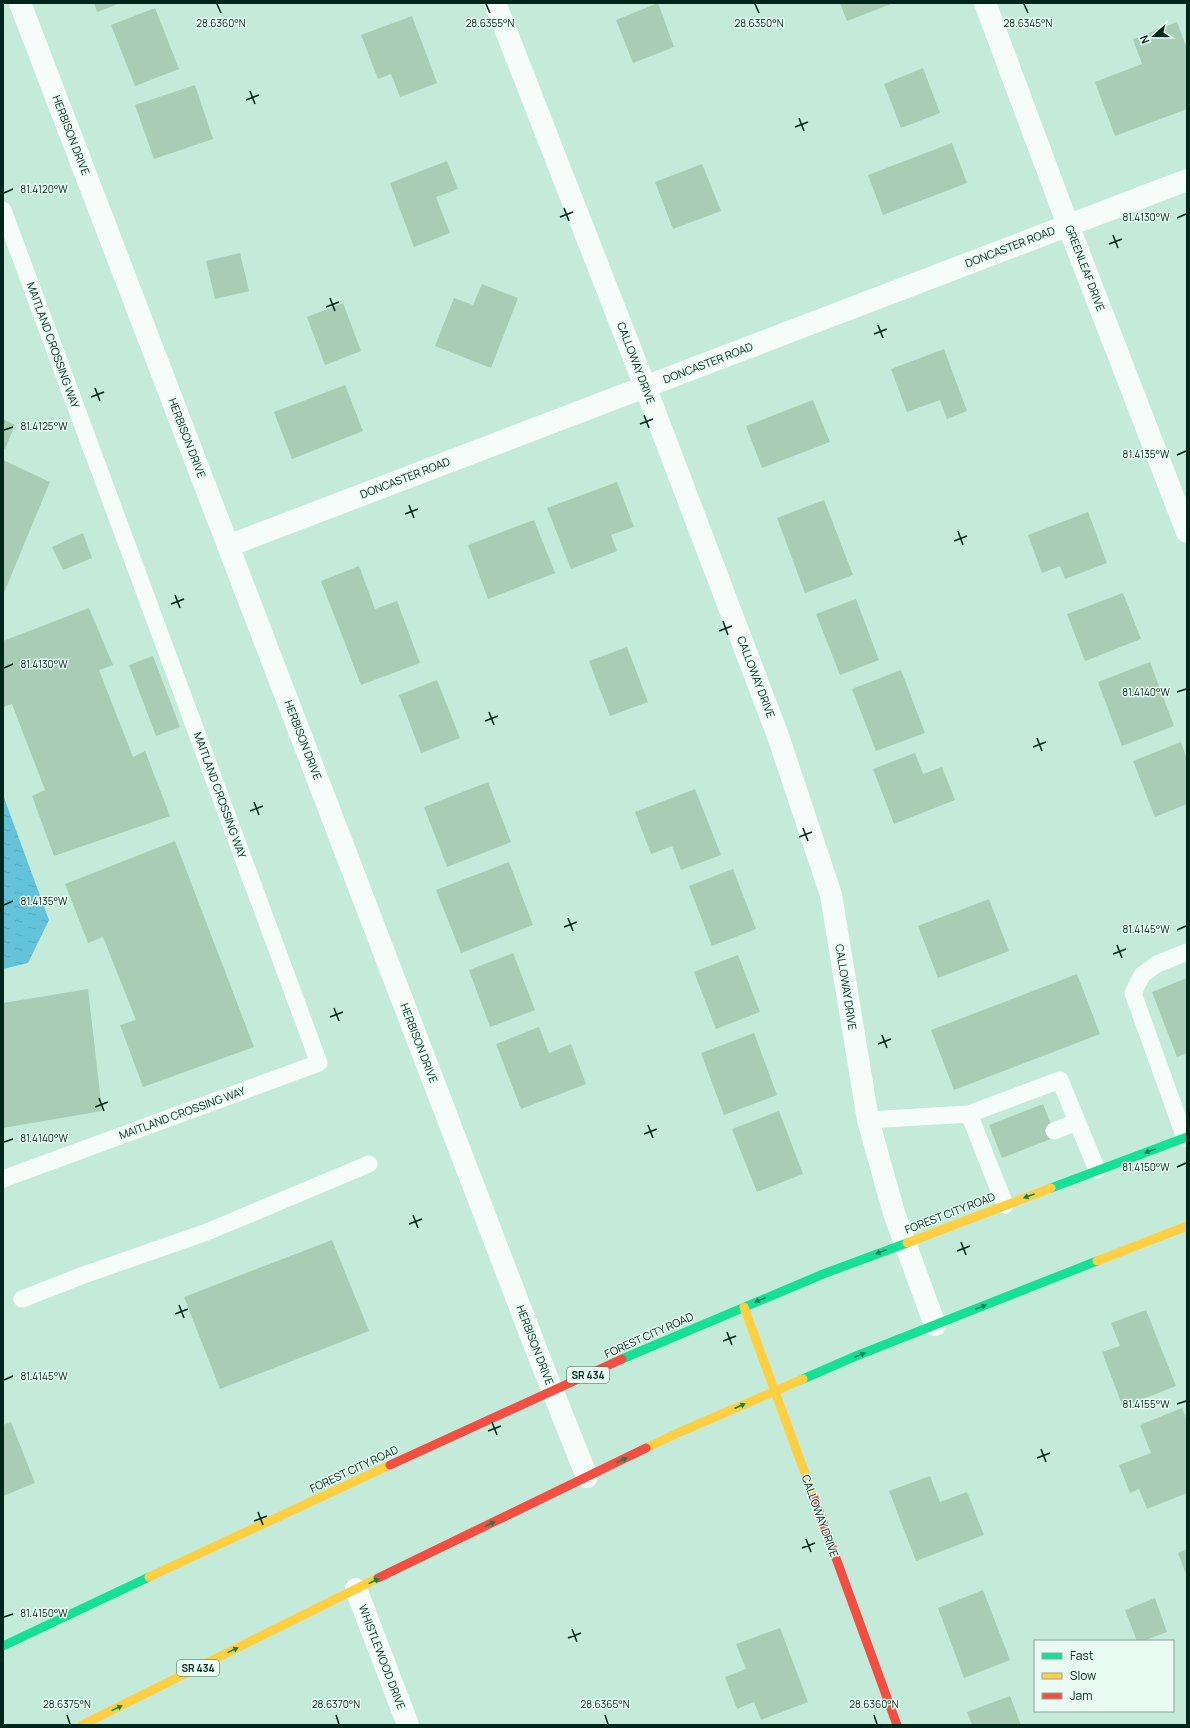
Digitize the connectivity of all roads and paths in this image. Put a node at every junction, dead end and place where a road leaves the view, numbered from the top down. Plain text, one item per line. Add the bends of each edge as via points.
1 (20, 3) edge
2 (496, 3) edge
3 (985, 3) edge
4 (1187, 180) edge
5 (3, 210) edge
6 (1068, 225) junction
7 (645, 386) junction
8 (1187, 532) edge
9 (228, 546) junction
10 (1187, 952) edge
11 (969, 1114) junction
12 (868, 1120) junction
13 (1077, 1122) junction
14 (1054, 1131) dead end
15 (1186, 1140) edge
16 (369, 1164) dead end
17 (1098, 1170) junction
18 (3, 1179) edge
19 (1005, 1205) junction
20 (1187, 1226) edge
21 (904, 1242) junction
22 (22, 1299) dead end
23 (744, 1307) junction
24 (935, 1325) junction
25 (552, 1390) junction
26 (774, 1391) junction
27 (586, 1477) junction
28 (356, 1589) junction
29 (3, 1646) edge
30 (82, 1725) edge
31 (408, 1725) edge
32 (897, 1725) edge

1 - 9 street, HERBISON DRIVE
2 - 7 street, CALLOWAY DRIVE
3 - 6 street, GREENLEAF DRIVE
4 - 6 street, DONCASTER ROAD
5 - 18 lane, MAITLAND CROSSING WAY via 320,1063
6 - 7 street, DONCASTER ROAD
6 - 8 street, GREENLEAF DRIVE
7 - 9 street, DONCASTER ROAD
7 - 12 street, CALLOWAY DRIVE via 778,736 831,895
9 - 25 street, HERBISON DRIVE
10 - 15 lane via 1157,964 1142,975 1133,993
11 - 12 lane
11 - 13 lane via 1060,1080
11 - 19 lane via 993,1155
12 - 21 street, CALLOWAY DRIVE
13 - 14 lane
13 - 17 lane
15 -> 17 main road, FOREST CITY ROAD / SR 434
16 - 22 lane via 207,1232
17 -> 19 main road, FOREST CITY ROAD / SR 434
19 - 21 main road, FOREST CITY ROAD / SR 434
24 -> 20 main road, SR 434
21 -> 23 main road, FOREST CITY ROAD / SR 434
21 - 24 street, CALLOWAY DRIVE
23 - 25 main road, FOREST CITY ROAD / SR 434
23 - 26 main road, CALLOWAY DRIVE
26 -> 24 main road, SR 434
25 - 27 street, HERBISON DRIVE
25 - 29 main road, FOREST CITY ROAD / SR 434
27 -> 26 main road, SR 434
26 - 32 main road, CALLOWAY DRIVE
28 -> 27 main road, SR 434
30 -> 28 main road, SR 434
28 - 31 street, WHISTLEWOOD DRIVE

